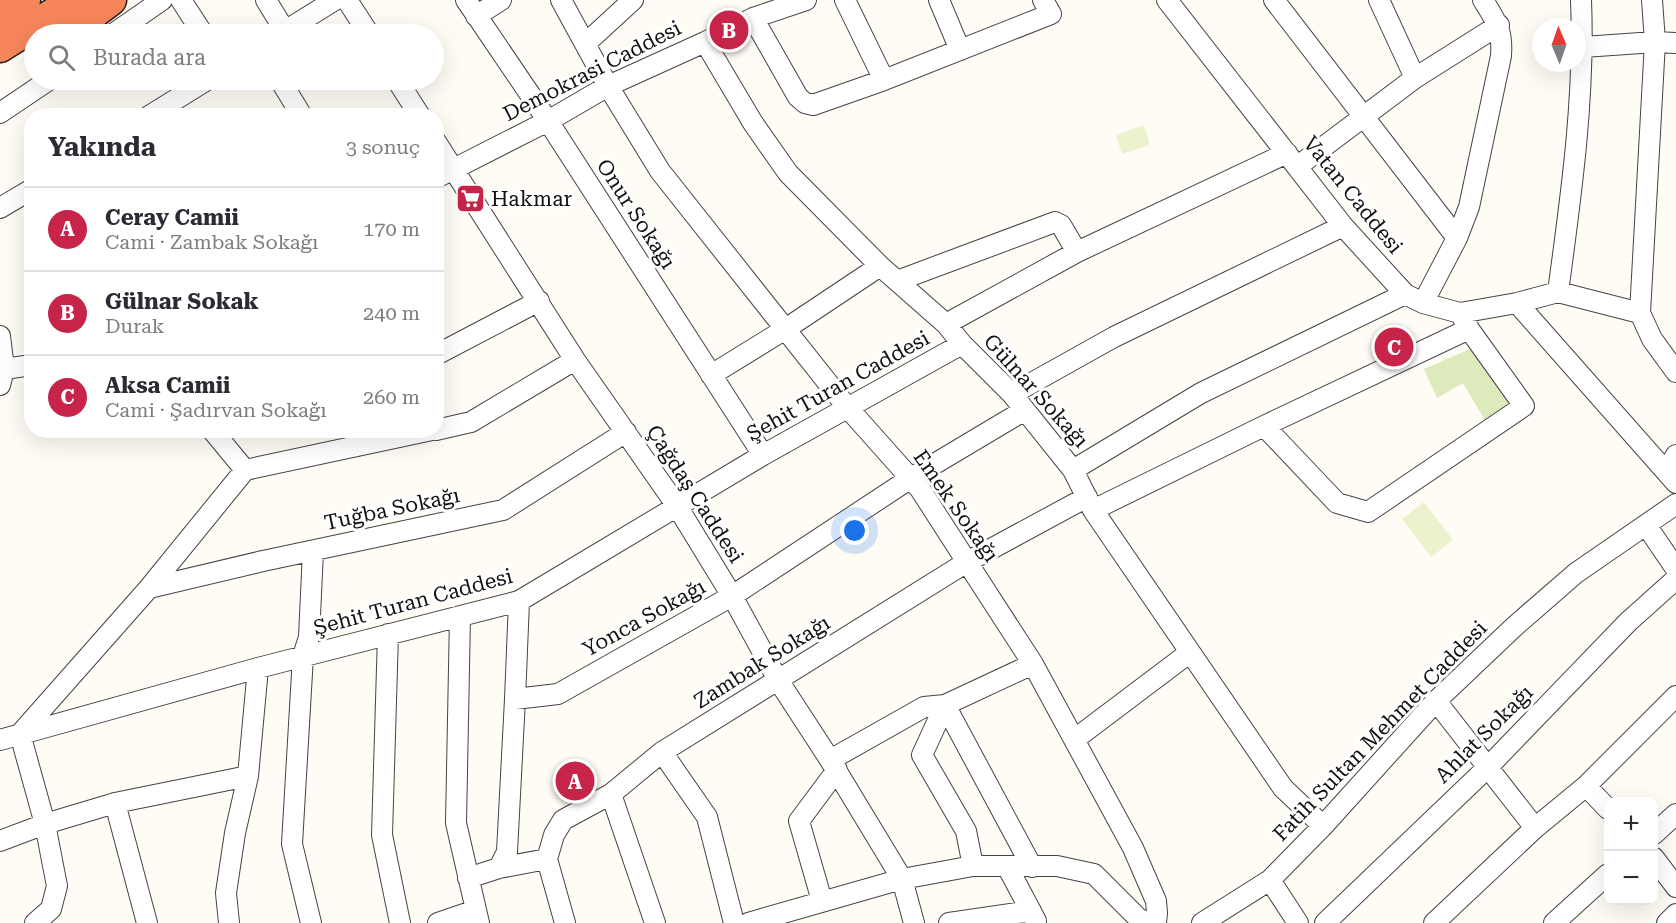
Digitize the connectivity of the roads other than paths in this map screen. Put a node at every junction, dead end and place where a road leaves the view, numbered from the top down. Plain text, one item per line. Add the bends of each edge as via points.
1 (25, 0) edge
2 (75, 0) edge
3 (111, 0) edge
4 (162, 0) edge
5 (181, 0) edge
6 (266, 0) edge
7 (335, 0) edge
8 (347, 0) edge
9 (501, 0) edge
10 (561, 0) edge
11 (633, 0) edge
12 (806, 0) edge
13 (845, 0) edge
14 (939, 0) edge
15 (1043, 0) edge
16 (1167, 0) edge
17 (1274, 0) edge
18 (1379, 0) edge
19 (1483, 0) edge
20 (1581, 0) edge
21 (1652, 0) edge
22 (471, 8) edge
23 (753, 18) junction
24 (1582, 18) edge
25 (40, 24) edge
26 (79, 24) edge
27 (127, 24) edge
28 (197, 24) edge
29 (278, 24) edge
30 (296, 24) edge
31 (363, 24) edge
32 (1499, 25) junction
33 (24, 34) edge
34 (705, 42) junction
35 (1655, 42) junction
36 (1676, 43) edge
37 (585, 44) junction
38 (7, 46) edge
39 (1586, 47) edge
40 (960, 50) junction
41 (1581, 72) edge
42 (1415, 78) junction
43 (884, 80) junction
44 (608, 86) junction
45 (34, 90) edge
46 (191, 90) edge
47 (286, 90) edge
48 (403, 90) edge
49 (162, 108) edge
50 (297, 108) edge
51 (415, 108) edge
52 (0, 113) edge
53 (1365, 116) junction
54 (548, 121) junction
55 (1292, 159) junction
56 (445, 173) edge
57 (24, 194) edge
58 (0, 208) edge
59 (1343, 226) junction
60 (1457, 237) junction
61 (1077, 252) junction
62 (880, 266) junction
63 (897, 281) junction
64 (1558, 292) junction
65 (1405, 294) junction
66 (539, 301) junction
67 (1423, 303) junction
68 (1518, 303) junction
69 (1640, 313) junction
70 (1465, 321) junction
71 (946, 324) junction
72 (784, 330) junction
73 (0, 336) edge
74 (962, 344) junction
75 (444, 351) edge
76 (575, 360) junction
77 (24, 368) edge
78 (1676, 372) edge
79 (711, 375) junction
80 (2, 377) edge
81 (1012, 394) junction
82 (847, 407) junction
83 (1025, 410) junction
84 (1264, 426) junction
85 (444, 427) edge
86 (626, 432) junction
87 (219, 438) edge
88 (395, 438) edge
89 (763, 455) junction
90 (245, 470) junction
91 (1073, 470) junction
92 (1673, 470) edge
93 (910, 478) junction
94 (1090, 504) junction
95 (1676, 504) edge
96 (677, 506) junction
97 (1646, 525) junction
98 (313, 551) junction
99 (967, 562) junction
100 (1676, 569) edge
101 (1676, 579) edge
102 (149, 588) junction
103 (732, 596) junction
104 (519, 601) junction
105 (460, 616) junction
106 (388, 634) junction
107 (1189, 653) junction
108 (303, 656) junction
109 (1033, 664) junction
110 (258, 668) junction
111 (778, 680) junction
112 (1676, 696) edge
113 (515, 699) junction
114 (1436, 701) junction
115 (945, 705) junction
116 (20, 734) junction
117 (1075, 739) junction
118 (0, 740) edge
119 (662, 752) junction
120 (833, 765) junction
121 (1488, 767) junction
122 (249, 776) junction
123 (1586, 786) junction
124 (611, 794) junction
125 (115, 802) junction
126 (1604, 805) edge
127 (1676, 814) edge
128 (45, 824) junction
129 (1323, 826) junction
130 (1535, 828) junction
131 (1658, 830) edge
132 (0, 841) edge
133 (547, 859) junction
134 (1658, 864) edge
135 (973, 866) junction
136 (1032, 867) junction
137 (499, 868) junction
138 (1008, 868) junction
139 (468, 878) junction
140 (1604, 878) edge
141 (902, 879) junction
142 (1270, 880) junction
143 (1676, 887) edge
144 (822, 902) junction
145 (1676, 914) edge
146 (53, 916) edge
147 (478, 917) edge
148 (1034, 917) edge
149 (1142, 922) edge
150 (35, 923) edge
151 (147, 923) edge
152 (229, 923) edge
153 (311, 923) edge
154 (400, 923) edge
155 (438, 923) edge
156 (565, 923) edge
157 (655, 923) edge
158 (734, 923) edge
159 (747, 923) edge
160 (914, 923) edge
161 (949, 923) edge
162 (1202, 923) edge
163 (1298, 923) edge
164 (1325, 923) edge
165 (1434, 923) edge
166 (1554, 923) edge
167 (1666, 923) edge

1 - 38 highway
2 - 25 highway
3 - 26 highway
4 - 27 street
5 - 28 street
6 - 29 street
7 - 30 street
8 - 31 street
9 - 22 street
10 - 37 street, Emek Sokağı
11 - 37 street
12 - 23 street, Demokrasi Caddesi
13 - 43 street
14 - 40 street
15 - 40 street via 1051,14
16 - 55 street, Vatan Caddesi
17 - 53 street
18 - 42 street
19 - 32 street
20 - 24 street
21 - 35 street
22 - 54 street, Onur Sokağı
23 - 34 street, Demokrasi Caddesi
23 - 43 street via 805,103 813,105
32 - 42 street
32 - 60 street via 1501,56 1469,207
33 - 38 highway
34 - 44 street, Demokrasi Caddesi
34 - 62 street, Gülnar Sokağı via 788,173
35 - 36 street
35 - 39 street
35 - 69 street
37 - 44 street, Emek Sokağı
40 - 43 street
41 - 64 street via 1572,191
42 - 53 street
44 - 54 street, Demokrasi Caddesi
44 - 72 street, Emek Sokağı via 660,171
45 - 52 street
46 - 49 street
47 - 50 street
48 - 51 street
53 - 55 street
53 - 60 street
54 - 56 street, Demokrasi Caddesi
54 - 79 street, Onur Sokağı
55 - 59 street, Vatan Caddesi
55 - 61 street
56 - 66 street, Çağdaş Caddesi
57 - 58 street
59 - 65 street, Vatan Caddesi
59 - 81 street via 1114,337
60 - 67 street
61 - 63 street via 1061,225 1055,222
61 - 71 street
62 - 63 street, Gülnar Sokağı
62 - 72 street
63 - 71 street, Gülnar Sokağı
64 - 68 street, Vatan Caddesi
64 - 69 street
65 - 67 street, Vatan Caddesi
65 - 91 street via 1201,393
66 - 75 street
66 - 76 street, Çağdaş Caddesi
67 - 70 street, Vatan Caddesi
68 - 70 street, Vatan Caddesi
68 - 92 street
69 - 78 street via 1652,339
70 - 84 street, Zambak Sokağı
70 - 84 street via 1524,406 1368,512 1337,503
71 - 74 street, Gülnar Sokağı
72 - 79 street
72 - 82 street, Emek Sokağı
73 - 80 street
74 - 81 street, Gülnar Sokağı
74 - 82 street, Şehit Turan Caddesi
76 - 85 street via 471,422
76 - 86 street, Çağdaş Caddesi
77 - 80 street
79 - 89 street, Onur Sokağı
81 - 83 street, Gülnar Sokağı
82 - 89 street, Şehit Turan Caddesi
82 - 93 street, Emek Sokağı
83 - 91 street, Gülnar Sokağı
83 - 93 street, Yonca Sokağı
84 - 94 street, Zambak Sokağı
86 - 96 street, Çağdaş Caddesi
86 - 98 street, Tuğba Sokağı via 503,510
87 - 90 street
88 - 90 street
89 - 96 street, Şehit Turan Caddesi
90 - 102 street
91 - 94 street, Gülnar Sokağı
93 - 99 street, Emek Sokağı
93 - 103 street, Yonca Sokağı
94 - 99 street, Zambak Sokağı
94 - 107 street, Gülnar Sokağı
95 - 97 street, Fatih Sultan Mehmet Caddesi
96 - 103 street, Çağdaş Caddesi
96 - 104 street, Şehit Turan Caddesi
97 - 100 street
97 - 114 street, Fatih Sultan Mehmet Caddesi via 1576,573
98 - 102 street, Tuğba Sokağı
98 - 108 street via 309,637
99 - 109 street, Emek Sokağı
99 - 111 street, Zambak Sokağı
101 - 121 street, Ahlat Sokağı via 1628,622
102 - 116 street
103 - 111 street, Çağdaş Caddesi
103 - 113 street, Yonca Sokağı via 558,694
104 - 105 street, Şehit Turan Caddesi
104 - 113 street
105 - 106 street, Şehit Turan Caddesi
105 - 139 street via 456,823
106 - 108 street, Şehit Turan Caddesi
106 - 154 street via 382,835
107 - 117 street
107 - 129 street, Gülnar Sokağı via 1283,788
108 - 110 street, Şehit Turan Caddesi
108 - 153 street via 292,844
109 - 115 street
109 - 117 street, Emek Sokağı
110 - 116 street, Şehit Turan Caddesi
110 - 122 street
111 - 119 street, Zambak Sokağı
111 - 120 street, Çağdaş Caddesi
112 - 123 street
113 - 137 street via 507,852
114 - 121 street
114 - 129 street, Fatih Sultan Mehmet Caddesi
115 - 120 street via 924,707
115 - 135 street via 922,755 966,831
115 - 136 street
116 - 118 street, Şehit Turan Caddesi
116 - 128 street
117 - 149 street, Emek Sokağı via 1133,848 1156,901 1157,913
119 - 124 street, Zambak Sokağı
119 - 158 street via 707,817
120 - 141 street, Çağdaş Caddesi
120 - 144 street via 799,821
121 - 130 street
121 - 164 street, Ahlat Sokağı
122 - 125 street
122 - 152 street via 226,893
123 - 126 street
123 - 130 street
124 - 133 street, Zambak Sokağı via 563,820
124 - 157 street
125 - 128 street
125 - 151 street
127 - 131 street
128 - 132 street
128 - 146 street via 57,886
129 - 142 street, Fatih Sultan Mehmet Caddesi
130 - 165 street
133 - 137 street
133 - 156 street
134 - 143 street
135 - 138 street
135 - 141 street
136 - 138 street
136 - 149 street via 1057,866 1094,873
137 - 139 street
138 - 148 street
139 - 147 street
140 - 166 street
141 - 144 street
141 - 160 street, Çağdaş Caddesi
142 - 162 street, Fatih Sultan Mehmet Caddesi
142 - 163 street
144 - 159 street
145 - 167 street
146 - 150 street
147 - 155 street
148 - 161 street

